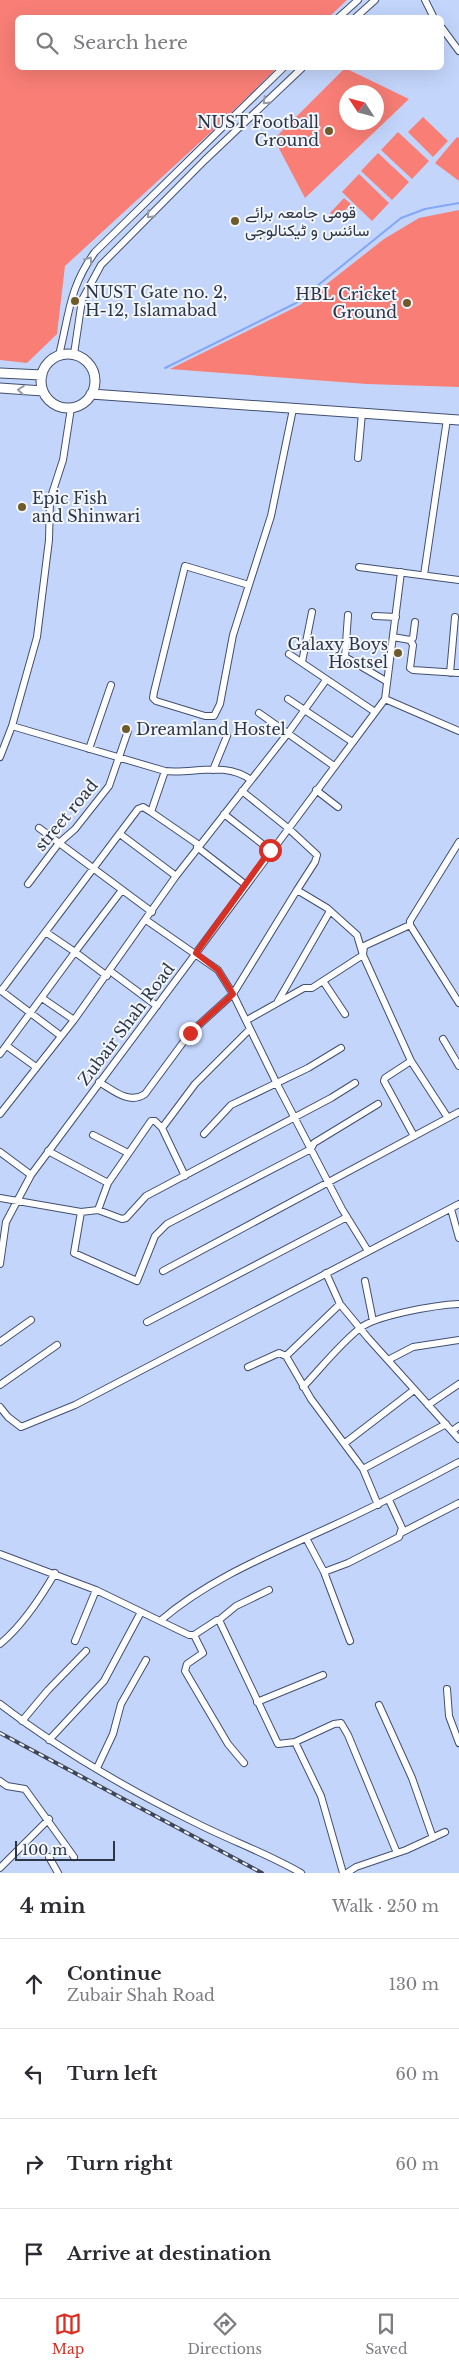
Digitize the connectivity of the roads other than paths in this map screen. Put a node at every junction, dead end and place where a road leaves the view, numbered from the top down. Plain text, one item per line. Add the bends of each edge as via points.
1 (358, 0) edge
2 (375, 0) edge
3 (424, 0) edge
4 (341, 15) edge
5 (358, 15) edge
6 (432, 15) edge
7 (444, 31) edge
8 (459, 51) edge
9 (281, 70) edge
10 (300, 70) edge
11 (197, 152) junction
12 (205, 160) junction
13 (74, 354) junction
14 (58, 356) junction
15 (0, 373) edge
16 (42, 375) junction
17 (0, 388) edge
18 (43, 391) junction
19 (91, 394) junction
20 (70, 408) junction
21 (293, 409) junction
22 (362, 413) junction
23 (447, 419) junction
24 (459, 420) edge
25 (358, 458) dead end
26 (358, 567) dead end
27 (401, 572) junction
28 (424, 575) junction
29 (459, 580) edge
30 (249, 584) junction
31 (312, 612) dead end
32 (348, 616) dead end
33 (374, 616) dead end
34 (455, 617) dead end
35 (396, 618) junction
36 (415, 622) dead end
37 (393, 637) junction
38 (410, 640) junction
39 (289, 654) dead end
40 (302, 662) junction
41 (450, 673) junction
42 (459, 674) edge
43 (326, 680) junction
44 (386, 681) junction
45 (111, 685) dead end
46 (288, 699) dead end
47 (384, 699) junction
48 (305, 711) junction
49 (375, 712) junction
50 (259, 713) dead end
51 (12, 726) junction
52 (128, 731) dead end
53 (459, 731) edge
54 (288, 733) junction
55 (227, 736) dead end
56 (351, 741) junction
57 (89, 749) junction
58 (0, 756) edge
59 (120, 758) junction
60 (334, 766) junction
61 (213, 770) junction
62 (165, 771) junction
63 (251, 780) junction
64 (316, 790) junction
65 (242, 791) junction
66 (338, 807) dead end
67 (151, 812) junction
68 (224, 814) junction
69 (39, 828) dead end
70 (288, 828) junction
71 (120, 834) junction
72 (459, 842) edge
73 (59, 843) junction
74 (198, 846) junction
75 (270, 850) junction
76 (93, 868) junction
77 (176, 876) junction
78 (28, 884) dead end
79 (246, 885) junction
80 (122, 890) junction
81 (297, 890) junction
82 (330, 911) junction
83 (152, 912) junction
84 (146, 920) junction
85 (410, 925) junction
86 (47, 933) junction
87 (75, 952) junction
88 (196, 953) junction
89 (363, 955) junction
90 (108, 973) junction
91 (323, 981) junction
92 (1, 991) edge
93 (233, 994) junction
94 (42, 998) junction
95 (277, 1002) junction
96 (459, 1002) edge
97 (157, 1006) junction
98 (31, 1013) junction
99 (345, 1014) dead end
100 (74, 1020) junction
101 (247, 1020) junction
102 (250, 1029) junction
103 (61, 1036) junction
104 (443, 1040) dead end
105 (6, 1046) junction
106 (341, 1048) dead end
107 (0, 1054) edge
108 (411, 1061) junction
109 (459, 1066) edge
110 (36, 1068) junction
111 (99, 1082) junction
112 (355, 1083) dead end
113 (276, 1084) junction
114 (378, 1104) dead end
115 (459, 1112) edge
116 (0, 1114) edge
117 (295, 1117) junction
118 (448, 1118) junction
119 (162, 1128) junction
120 (93, 1134) dead end
121 (204, 1134) dead end
122 (414, 1136) junction
123 (311, 1149) junction
124 (48, 1151) junction
125 (0, 1152) edge
126 (128, 1153) junction
127 (31, 1175) junction
128 (185, 1176) junction
129 (108, 1183) junction
130 (329, 1183) junction
131 (0, 1198) edge
132 (18, 1200) junction
133 (459, 1204) edge
134 (450, 1209) junction
135 (98, 1210) junction
136 (81, 1212) junction
137 (347, 1217) junction
138 (459, 1238) edge
139 (368, 1250) junction
140 (0, 1264) edge
141 (163, 1271) dead end
142 (326, 1273) junction
143 (364, 1281) dead end
144 (340, 1304) junction
145 (459, 1304) edge
146 (30, 1320) dead end
147 (373, 1321) junction
148 (147, 1322) dead end
149 (360, 1328) junction
150 (459, 1340) edge
151 (0, 1342) edge
152 (57, 1345) dead end
153 (286, 1356) junction
154 (388, 1360) junction
155 (248, 1367) dead end
156 (459, 1384) edge
157 (0, 1385) edge
158 (303, 1387) junction
159 (414, 1390) junction
160 (428, 1405) junction
161 (0, 1407) edge
162 (446, 1424) junction
163 (459, 1426) edge
164 (452, 1431) junction
165 (459, 1439) edge
166 (345, 1443) junction
167 (459, 1462) edge
168 (363, 1469) junction
169 (389, 1500) junction
170 (459, 1503) edge
171 (378, 1505) junction
172 (400, 1533) junction
173 (306, 1538) junction
174 (0, 1554) edge
175 (324, 1572) junction
176 (55, 1573) junction
177 (96, 1590) junction
178 (269, 1590) dead end
179 (141, 1612) junction
180 (219, 1620) junction
181 (160, 1621) junction
182 (194, 1635) junction
183 (75, 1641) dead end
184 (350, 1641) dead end
185 (0, 1644) edge
186 (86, 1651) dead end
187 (146, 1660) dead end
188 (323, 1674) dead end
189 (447, 1689) dead end
190 (257, 1702) junction
191 (0, 1704) edge
192 (379, 1705) dead end
193 (22, 1721) junction
194 (49, 1740) junction
195 (296, 1742) junction
196 (459, 1743) edge
197 (244, 1763) dead end
198 (97, 1768) junction
199 (0, 1781) edge
200 (48, 1819) junction
201 (446, 1832) dead end
202 (433, 1838) junction
203 (397, 1852) junction
204 (74, 1856) dead end
205 (49, 1857) dead end
206 (0, 1868) edge
207 (58, 1873) edge
208 (301, 1873) edge
209 (343, 1873) edge
210 (347, 1873) edge

1 - 4 street
2 - 5 street
3 - 6 street
7 - 8 street
9 - 11 street
10 -> 12 street
11 - 12 street
14 -> 11 street via 73,290 86,265
12 -> 13 street via 118,246 93,276 82,300
13 - 14 main road
13 - 19 main road via 86,360 93,371
14 - 16 main road via 51,360
15 - 16 main road
16 - 18 main road
18 -> 17 main road
18 - 20 main road via 54,404
19 - 20 main road via 86,401
19 - 21 main road
20 - 51 street via 64,460 50,500 49,540 37,637
21 - 22 main road
21 - 30 street via 271,516
22 - 23 main road
22 - 25 street
23 - 24 main road
23 - 28 street
26 - 27 street
27 - 28 street
27 - 35 street, Zubair Shah Road
28 - 29 street
30 - 30 street via 185,566 154,692 156,701 214,716 220,704 233,635
31 - 40 street
32 - 44 street via 345,657
33 - 35 street
34 - 41 street
35 - 37 street, Zubair Shah Road
36 - 38 street
37 - 38 street
37 - 44 street, Zubair Shah Road
38 - 41 street via 413,645 410,668
39 - 40 street
40 - 43 street
41 - 42 street
43 - 48 street
43 - 49 street
44 - 47 street, Zubair Shah Road
45 - 57 street
46 - 48 street
47 - 49 street, Zubair Shah Road
47 - 53 street
48 - 54 street
48 - 56 street
49 - 56 street, Zubair Shah Road
50 - 54 street
51 - 57 street
51 - 58 street
52 - 59 street, street road
54 - 60 street
54 - 63 street
55 - 61 street
56 - 60 street, Zubair Shah Road
57 - 59 street
59 - 62 street
59 - 73 street, street road via 109,786 75,829
60 - 64 street, Zubair Shah Road
61 - 62 street
61 - 63 street via 239,772
62 - 67 street
63 - 65 street
64 - 66 street
64 - 70 street, Zubair Shah Road
65 - 68 street
65 - 70 street
67 - 71 street via 143,807 138,809
67 - 74 street
68 - 74 street
68 - 75 street
69 - 73 street
70 - 75 street, Zubair Shah Road
70 - 81 street via 317,854
71 - 76 street
71 - 77 street
72 - 85 street
73 - 76 street
73 - 78 street, street road
74 - 77 street
74 - 79 street
75 - 79 street, Zubair Shah Road
76 - 80 street
76 - 86 street
77 - 83 street
79 - 88 street, Zubair Shah Road
80 - 83 street
80 - 87 street
81 - 82 street
81 - 93 street
82 - 89 street via 356,935
82 - 95 street
83 - 84 street
84 - 88 street
84 - 90 street
85 - 89 street via 364,946
85 - 96 street
86 - 87 street
86 - 92 street
87 - 90 street
87 - 94 street
88 - 93 street via 218,970
88 - 97 street, Zubair Shah Road
89 - 91 street
89 - 108 street
90 - 97 street
90 - 100 street
91 - 95 street
91 - 99 street
92 - 98 street
93 - 101 street
93 - 111 street via 190,1033 138,1099 125,1097
94 - 98 street
94 - 100 street
95 - 101 street
97 - 111 street, Zubair Shah Road
98 - 103 street
98 - 105 street
100 - 103 street
101 - 102 street
102 - 113 street
102 - 119 street via 195,1084
103 - 110 street
104 - 109 street
105 - 107 street
105 - 110 street
106 - 113 street
108 - 118 street
108 - 122 street via 384,1081
110 - 116 street
111 - 124 street, Zubair Shah Road
112 - 117 street
113 - 117 street
113 - 121 street via 231,1105
114 - 123 street via 314,1143
115 - 118 street
117 - 123 street
117 - 128 street
118 - 122 street
119 - 126 street via 151,1121
119 - 128 street
120 - 126 street
122 - 130 street
123 - 130 street
123 - 136 street via 167,1224 155,1236 137,1281 74,1254
124 - 127 street, Zubair Shah Road
124 - 129 street
125 - 127 street
126 - 129 street
127 - 132 street, Zubair Shah Road
128 - 135 street via 146,1196 126,1218
129 - 135 street
130 - 137 street
130 - 141 street
131 - 132 street
132 - 136 street
132 - 140 street, Zubair Shah Road via 6,1222
133 - 134 street
134 - 138 street
134 - 139 street
135 - 136 street
137 - 139 street
137 - 148 street
139 - 142 street
142 - 144 street
142 - 161 street via 75,1405 21,1427
143 - 147 street
144 - 149 street
144 - 153 street
145 - 147 street
146 - 151 street
147 - 149 street
149 - 154 street
149 - 158 street
150 - 154 street via 413,1347
152 - 157 street
153 - 155 street via 279,1353
153 - 158 street
154 - 159 street
156 - 160 street
158 - 166 street
159 - 160 street
159 - 166 street
160 - 162 street
162 - 164 street
162 - 168 street
163 - 164 street
164 - 165 street
166 - 168 street
167 - 169 street
168 - 171 street
169 - 171 street
169 - 172 street via 402,1528
170 - 172 street
171 - 173 street
172 - 175 street via 400,1537 369,1553
173 - 175 street
173 - 181 street via 214,1582
174 - 176 street
175 - 184 street
176 - 177 street
176 - 185 street via 14,1632
177 - 179 street
177 - 183 street
178 - 180 street via 236,1606
179 - 181 street
179 - 194 street via 104,1681
180 - 182 street
180 - 190 street
181 - 182 street
182 - 197 street via 203,1653 187,1664 185,1671 228,1744
186 - 193 street
187 - 198 street via 121,1704 113,1734
188 - 190 street
189 - 196 street via 449,1716
190 - 195 street via 276,1742 282,1745
191 - 193 street
192 - 202 street via 412,1778
193 - 194 street
194 - 198 street
195 - 203 street via 341,1723
195 - 209 street via 321,1796
198 - 208 street via 185,1818
199 - 200 street via 7,1786 25,1789
200 - 204 street
200 - 206 street
201 - 202 street
202 - 203 street
203 - 210 street
205 - 207 street

